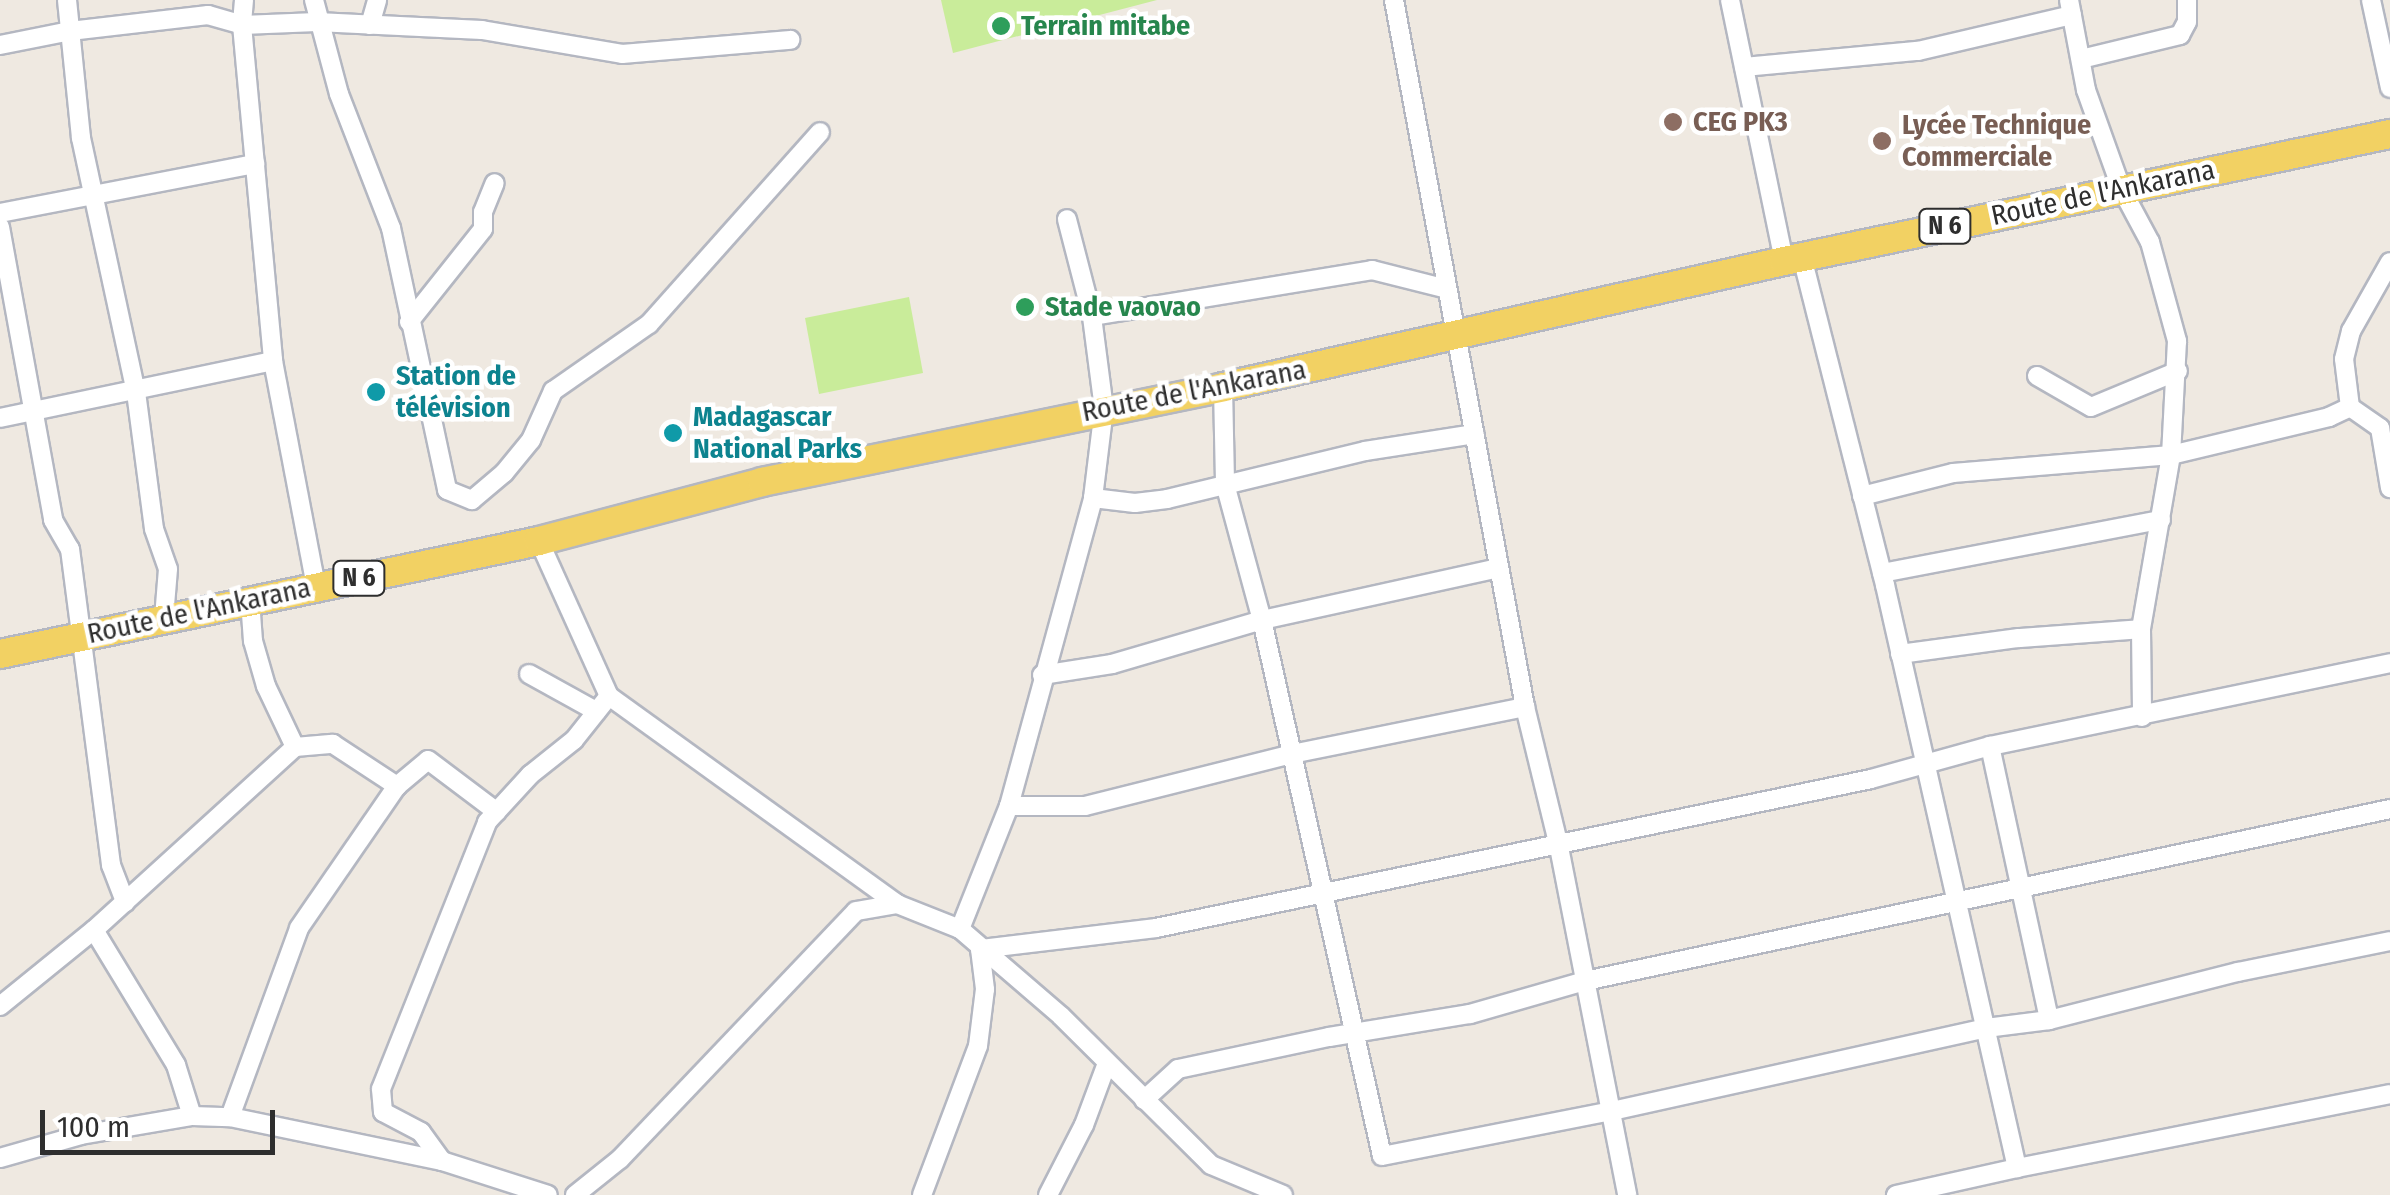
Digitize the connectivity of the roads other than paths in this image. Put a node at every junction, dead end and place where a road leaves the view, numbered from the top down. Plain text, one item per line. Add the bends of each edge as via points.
1 (68, 0) edge
2 (244, 0) edge
3 (314, 0) edge
4 (378, 0) edge
5 (1394, 0) edge
6 (1730, 0) edge
7 (2186, 0) edge
8 (2371, 0) edge
9 (2070, 7) edge
10 (317, 22) junction
11 (242, 24) junction
12 (370, 24) junction
13 (70, 30) junction
14 (790, 40) dead end
15 (0, 44) edge
16 (2080, 59) junction
17 (1744, 67) junction
18 (2390, 88) edge
19 (820, 132) dead end
20 (2390, 134) edge
21 (255, 164) junction
22 (494, 183) dead end
23 (2121, 188) junction
24 (93, 192) junction
25 (0, 213) edge
26 (1068, 220) dead end
27 (0, 227) edge
28 (1793, 259) junction
29 (2390, 262) edge
30 (1447, 289) junction
31 (1092, 316) junction
32 (409, 322) junction
33 (1455, 337) junction
34 (273, 361) junction
35 (2178, 372) junction
36 (2037, 376) dead end
37 (1223, 387) junction
38 (136, 392) junction
39 (2350, 408) junction
40 (1104, 410) junction
41 (34, 412) junction
42 (0, 418) edge
43 (1474, 434) junction
44 (2171, 454) junction
45 (1225, 484) junction
46 (2390, 488) edge
47 (1862, 496) junction
48 (1093, 498) junction
49 (2161, 520) junction
50 (539, 541) junction
51 (1498, 568) junction
52 (1882, 573) junction
53 (316, 586) junction
54 (250, 600) junction
55 (164, 618) junction
56 (1262, 620) junction
57 (2141, 629) junction
58 (84, 636) junction
59 (0, 654) edge
60 (1900, 654) junction
61 (2390, 662) edge
62 (529, 674) dead end
63 (1042, 675) junction
64 (602, 704) junction
65 (1524, 707) junction
66 (2142, 716) junction
67 (1990, 746) junction
68 (295, 747) junction
69 (1292, 754) junction
70 (1924, 765) junction
71 (397, 786) junction
72 (1008, 806) junction
73 (2390, 808) edge
74 (496, 812) junction
75 (1558, 842) junction
76 (2020, 886) junction
77 (1322, 893) junction
78 (125, 902) junction
79 (1955, 902) junction
80 (897, 904) junction
81 (960, 929) junction
82 (94, 930) junction
83 (2390, 941) edge
84 (980, 948) junction
85 (1585, 982) junction
86 (0, 1006) edge
87 (2049, 1020) junction
88 (1986, 1028) junction
89 (1352, 1033) junction
90 (1107, 1062) junction
91 (2390, 1094) edge
92 (1144, 1100) junction
93 (1612, 1112) junction
94 (192, 1116) junction
95 (230, 1117) junction
96 (0, 1158) edge
97 (442, 1161) junction
98 (2017, 1168) junction
99 (548, 1195) edge
100 (574, 1195) edge
101 (922, 1195) edge
102 (1048, 1195) edge
103 (1283, 1195) edge
104 (1627, 1195) edge
105 (1896, 1195) edge

1 - 13 street
2 - 11 street
3 - 10 street
4 - 12 street
5 - 30 street
6 - 17 street
7 - 16 street via 2180,35
8 - 18 street
9 - 16 street
9 - 17 street via 1918,50
10 - 11 street
10 - 12 street
10 - 32 street via 392,228
11 - 13 street via 208,15
11 - 21 street
12 - 14 street via 482,30 622,54
13 - 15 street
13 - 24 street
16 - 23 street
17 - 28 street
19 - 32 street via 649,324 553,391 531,440 472,500 447,490
20 - 23 main road, Route de l'Ankarana / N 6
21 - 24 street
21 - 34 street
22 - 32 street via 483,229
23 - 28 main road, Route de l'Ankarana / N 6
23 - 35 street via 2150,242 2178,341
24 - 25 street
24 - 38 street
26 - 31 street
27 - 41 street
28 - 33 main road, Route de l'Ankarana / N 6
28 - 47 street
29 - 39 street via 2351,331 2344,359
30 - 31 street via 1372,270
30 - 33 street
31 - 40 street
33 - 37 main road, Route de l'Ankarana / N 6
33 - 43 street
34 - 38 street
34 - 53 street
35 - 36 street via 2091,406
35 - 44 street
37 - 40 main road, Route de l'Ankarana / N 6
37 - 45 street
38 - 41 street
38 - 55 street via 154,529 168,569
39 - 44 street
39 - 46 street via 2380,428
40 - 48 street
40 - 50 main road, Route de l'Ankarana / N 6 via 762,482
41 - 42 street
41 - 58 street via 54,520 70,549
43 - 45 street
43 - 51 street
44 - 47 street via 1953,472
44 - 49 street
45 - 48 street via 1135,503
45 - 56 street
47 - 52 street
48 - 63 street
49 - 52 street
49 - 57 street
50 - 53 main road, Route de l'Ankarana / N 6
50 - 64 street
51 - 56 street
51 - 65 street
52 - 60 street
53 - 54 main road, Route de l'Ankarana / N 6
54 - 55 main road, Route de l'Ankarana / N 6
54 - 68 street via 266,686
55 - 58 main road, Route de l'Ankarana / N 6
56 - 63 street via 1112,664
56 - 69 street
57 - 60 street
57 - 66 street
58 - 59 main road, Route de l'Ankarana / N 6
58 - 78 street via 111,865
60 - 70 street
61 - 66 street
62 - 64 street
63 - 72 street
64 - 74 street via 574,740
64 - 80 street
65 - 69 street
65 - 75 street
66 - 67 street
67 - 70 street
67 - 76 street
68 - 71 street via 332,744
68 - 78 street
69 - 72 street via 1085,806
69 - 77 street
70 - 75 street
70 - 79 street
71 - 74 street via 428,760
71 - 95 street via 300,928
72 - 81 street
73 - 76 street
74 - 97 street via 473,850 381,1088 384,1112 421,1132
75 - 77 street
75 - 85 street
76 - 79 street
76 - 87 street
77 - 84 street via 1156,928
77 - 89 street
78 - 82 street
79 - 85 street
79 - 88 street
80 - 81 street
80 - 100 street via 856,911 620,1158
81 - 84 street
82 - 86 street
82 - 94 street via 176,1066
83 - 87 street
84 - 90 street
84 - 101 street via 985,989 978,1046
85 - 89 street via 1470,1014
85 - 93 street
87 - 88 street
88 - 93 street
88 - 98 street
89 - 92 street via 1178,1069
89 - 93 street via 1382,1156
90 - 92 street
90 - 102 street
91 - 98 street
92 - 103 street via 1211,1164
93 - 104 street
94 - 95 street
94 - 96 street via 81,1135
95 - 97 street
97 - 99 street
98 - 105 street

